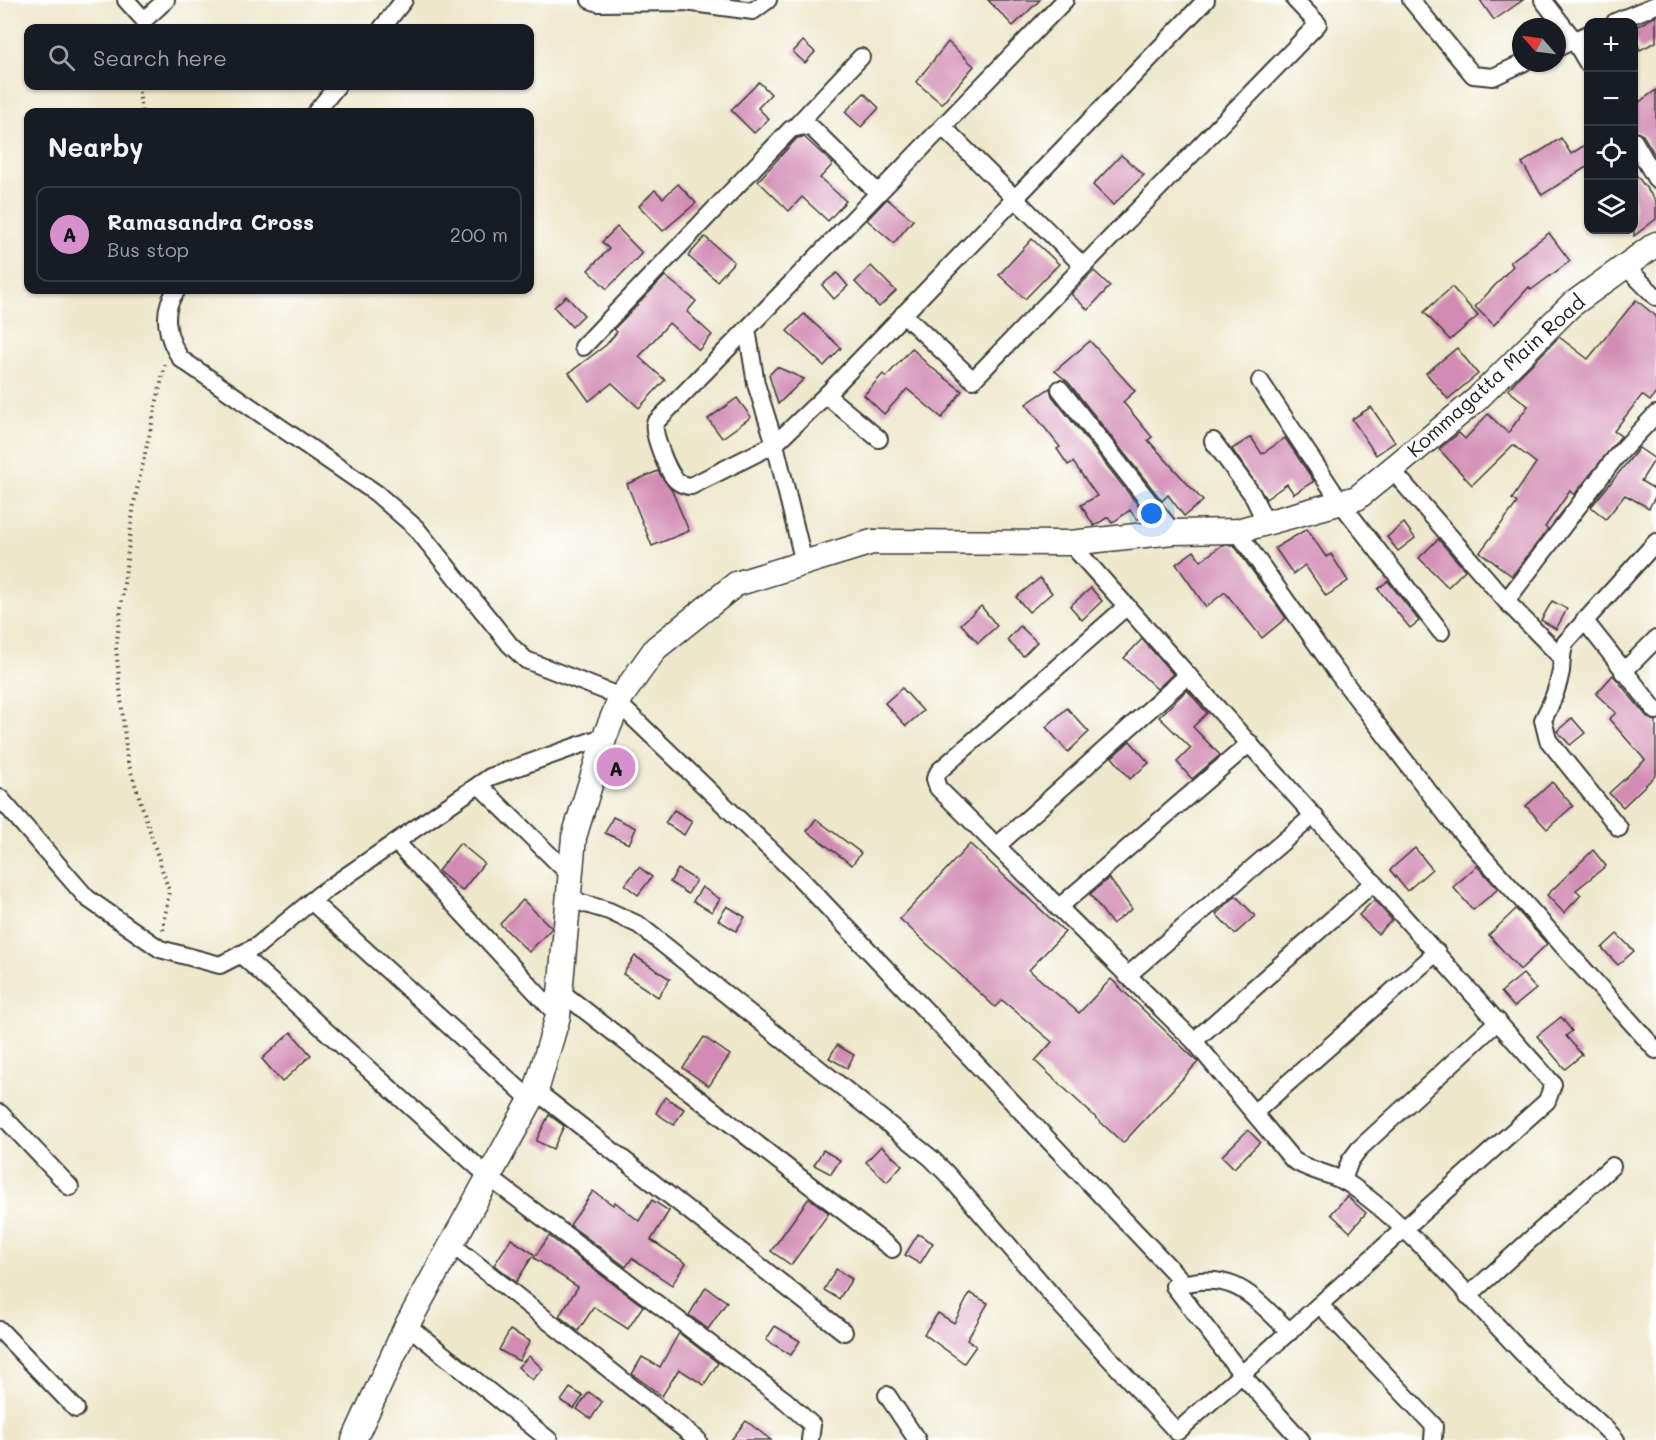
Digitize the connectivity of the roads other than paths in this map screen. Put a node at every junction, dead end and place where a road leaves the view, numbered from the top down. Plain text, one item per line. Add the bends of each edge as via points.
1 (126, 0) edge
2 (166, 0) edge
3 (590, 0) edge
4 (768, 0) edge
5 (1065, 0) edge
6 (1206, 0) edge
7 (1295, 0) edge
8 (1411, 0) edge
9 (1543, 0) edge
10 (399, 1) edge
11 (1656, 5) edge
12 (1625, 18) edge
13 (385, 24) edge
14 (1581, 37) edge
15 (1566, 44) edge
16 (861, 57) dead end
17 (1512, 68) edge
18 (334, 90) edge
19 (319, 108) edge
20 (795, 127) junction
21 (943, 127) junction
22 (1638, 148) edge
23 (1656, 179) edge
24 (878, 193) junction
25 (1014, 198) junction
26 (1656, 244) edge
27 (1083, 266) junction
28 (1625, 266) junction
29 (175, 294) edge
30 (1656, 297) edge
31 (903, 314) junction
32 (747, 328) junction
33 (583, 347) dead end
34 (1260, 381) dead end
35 (1060, 389) dead end
36 (826, 395) junction
37 (1656, 414) edge
38 (879, 439) dead end
39 (1213, 441) dead end
40 (775, 444) junction
41 (1392, 470) junction
42 (1341, 503) junction
43 (1266, 524) junction
44 (1237, 531) junction
45 (1173, 532) junction
46 (1656, 542) edge
47 (1070, 543) junction
48 (804, 563) junction
49 (1506, 601) junction
50 (1127, 606) junction
51 (1584, 620) junction
52 (1441, 632) dead end
53 (1656, 639) edge
54 (1560, 656) junction
55 (1623, 672) junction
56 (1188, 675) junction
57 (620, 700) junction
58 (1656, 711) edge
59 (605, 736) junction
60 (1250, 743) junction
61 (479, 785) junction
62 (0, 798) edge
63 (1314, 815) junction
64 (1619, 828) dead end
65 (396, 842) junction
66 (998, 845) junction
67 (1374, 882) junction
68 (570, 888) junction
69 (311, 901) junction
70 (1058, 908) junction
71 (1437, 952) junction
72 (240, 954) junction
73 (1127, 976) junction
74 (560, 990) junction
75 (558, 1016) junction
76 (1498, 1021) junction
77 (1194, 1041) junction
78 (1656, 1050) edge
79 (533, 1096) junction
80 (1255, 1112) junction
81 (0, 1113) edge
82 (1612, 1166) dead end
83 (490, 1178) junction
84 (1343, 1180) junction
85 (70, 1187) dead end
86 (1403, 1230) junction
87 (450, 1243) junction
88 (892, 1249) dead end
89 (1184, 1283) junction
90 (1468, 1296) junction
91 (1320, 1305) junction
92 (406, 1325) junction
93 (0, 1330) edge
94 (844, 1332) dead end
95 (1290, 1332) junction
96 (1243, 1376) junction
97 (887, 1395) dead end
98 (76, 1409) dead end
99 (541, 1437) edge
100 (1177, 1437) edge
101 (354, 1440) edge
102 (698, 1440) edge
103 (810, 1440) edge
104 (916, 1440) edge
105 (1301, 1440) edge
106 (1433, 1440) edge
107 (1616, 1440) edge

1 - 2 street via 144,20
3 - 4 street via 685,2 753,11
5 - 21 street
6 - 25 street
7 - 27 street via 1318,24
8 - 17 street via 1473,75 1493,77
9 - 14 street
10 - 13 street
11 - 12 street
14 - 15 street
16 - 20 street
18 - 19 street
20 - 24 street via 813,129
20 - 33 street
21 - 24 street
21 - 25 street
22 - 23 street
24 - 32 street
25 - 27 street
25 - 31 street
26 - 28 main road, Kommagatta Main Road
27 - 31 street via 973,380
28 - 30 street
28 - 41 main road, Kommagatta Main Road via 1570,306 1476,400
29 - 57 street via 168,310 170,344 181,359 376,493 416,528 526,660
31 - 36 street
32 - 40 street via 756,384
32 - 40 street via 662,414 655,423 654,434 675,480 685,486
34 - 42 street
35 - 45 street
36 - 38 street
36 - 40 street
37 - 49 street via 1615,458
39 - 43 street via 1252,494
40 - 48 street
41 - 42 main road, Kommagatta Main Road via 1357,498
41 - 49 street
42 - 43 main road, Kommagatta Main Road
42 - 52 street
43 - 44 main road, Kommagatta Main Road
44 - 45 main road, Kommagatta Main Road
44 - 78 street via 1335,670 1452,822
45 - 47 main road, Kommagatta Main Road
46 - 51 street
47 - 48 main road, Kommagatta Main Road via 872,542
47 - 50 street
48 - 57 main road, Kommagatta Main Road via 736,584 656,648
49 - 54 street
50 - 56 street
50 - 66 street via 939,771 935,779 938,788
51 - 54 street via 1565,643
51 - 55 street
53 - 55 street
54 - 64 street via 1555,699 1543,720 1545,734
55 - 58 street
56 - 60 street
56 - 66 street
57 - 59 main road, Kommagatta Main Road
57 - 89 street via 799,877
59 - 61 street via 490,777
59 - 68 main road, Kommagatta Main Road via 574,837
60 - 63 street
60 - 70 street
61 - 65 street
61 - 68 street
62 - 72 street via 87,898 160,948 220,965
63 - 67 street
63 - 73 street
65 - 69 street
65 - 75 street
66 - 70 street
67 - 71 street
67 - 77 street
68 - 74 main road, Kommagatta Main Road
68 - 100 street via 639,925 931,1158
69 - 72 street via 257,946
69 - 79 street
70 - 73 street
71 - 76 street
71 - 80 street
72 - 83 street
73 - 77 street
74 - 75 main road, Kommagatta Main Road
74 - 88 street
75 - 79 main road, Kommagatta Main Road
76 - 84 street via 1359,1149
76 - 86 street via 1552,1081 1554,1089
77 - 80 street
79 - 83 main road, Kommagatta Main Road
79 - 94 street
80 - 84 street via 1293,1160
81 - 85 street
82 - 90 street
83 - 87 main road, Kommagatta Main Road
83 - 103 street via 786,1401 812,1425
84 - 86 street
86 - 90 street
86 - 91 street
87 - 92 main road, Kommagatta Main Road
87 - 102 street
89 - 95 street via 1195,1280 1235,1284
89 - 96 street via 1174,1286
90 - 107 street
91 - 95 street
91 - 106 street via 1434,1426
92 - 99 street
92 - 101 main road, Kommagatta Main Road
93 - 98 street
95 - 96 street
96 - 100 street
96 - 105 street
97 - 104 street

